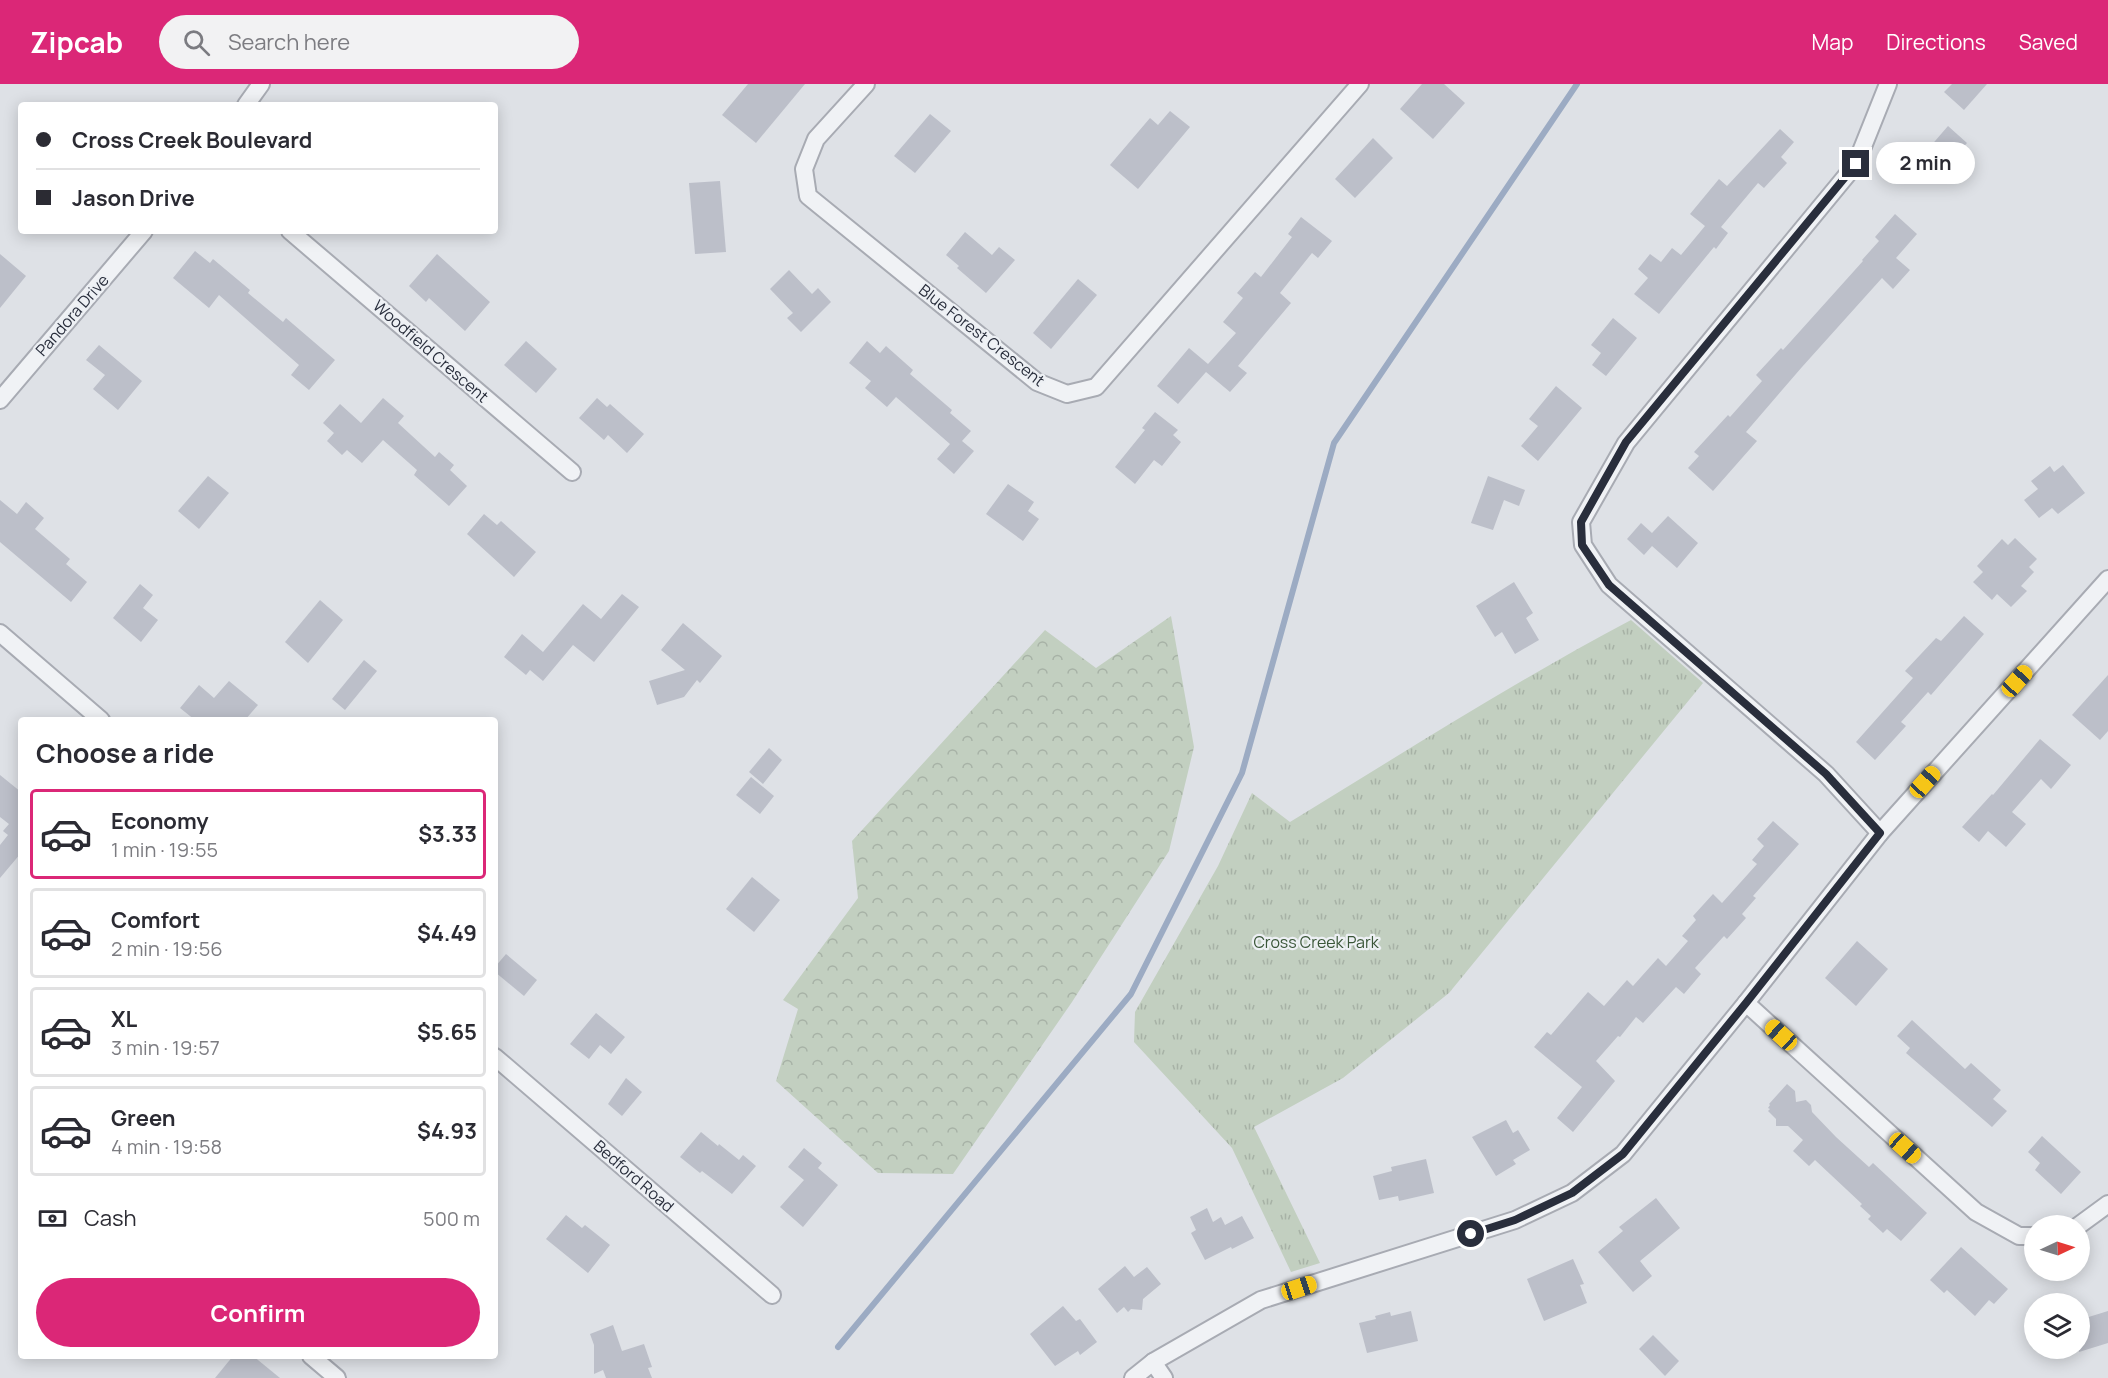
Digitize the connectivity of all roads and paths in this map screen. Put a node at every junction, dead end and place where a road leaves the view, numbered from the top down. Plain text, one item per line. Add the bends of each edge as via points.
1 (261, 84) edge
2 (866, 84) edge
3 (1360, 84) edge
4 (1888, 84) edge
5 (248, 102) edge
6 (141, 234) edge
7 (294, 234) edge
8 (0, 400) edge
9 (572, 472) dead end
10 (2108, 579) edge
11 (0, 633) edge
12 (98, 717) edge
13 (1880, 833) junction
14 (1746, 1003) junction
15 (498, 1060) edge
16 (2108, 1204) edge
17 (2090, 1217) edge
18 (2024, 1236) edge
19 (772, 1295) dead end
20 (315, 1359) edge
21 (1153, 1362) junction
22 (337, 1378) edge
23 (1133, 1378) edge
24 (1164, 1378) edge

1 - 5 street
2 - 3 street, Blue Forest Crescent via 816,139 804,169 808,196 1037,382 1067,394 1096,387
4 - 13 street via 1856,164 1626,442 1581,522 1582,545 1609,585 1826,774
6 - 8 street, Pandora Drive
7 - 9 street, Woodfield Crescent
10 - 13 street
11 - 12 street
13 - 14 street
14 - 18 street via 1976,1212
14 - 21 street via 1623,1154 1572,1193 1515,1220 1261,1300
15 - 19 street, Bedford Road
16 - 17 street
20 - 22 street
21 - 23 street
21 - 24 street

